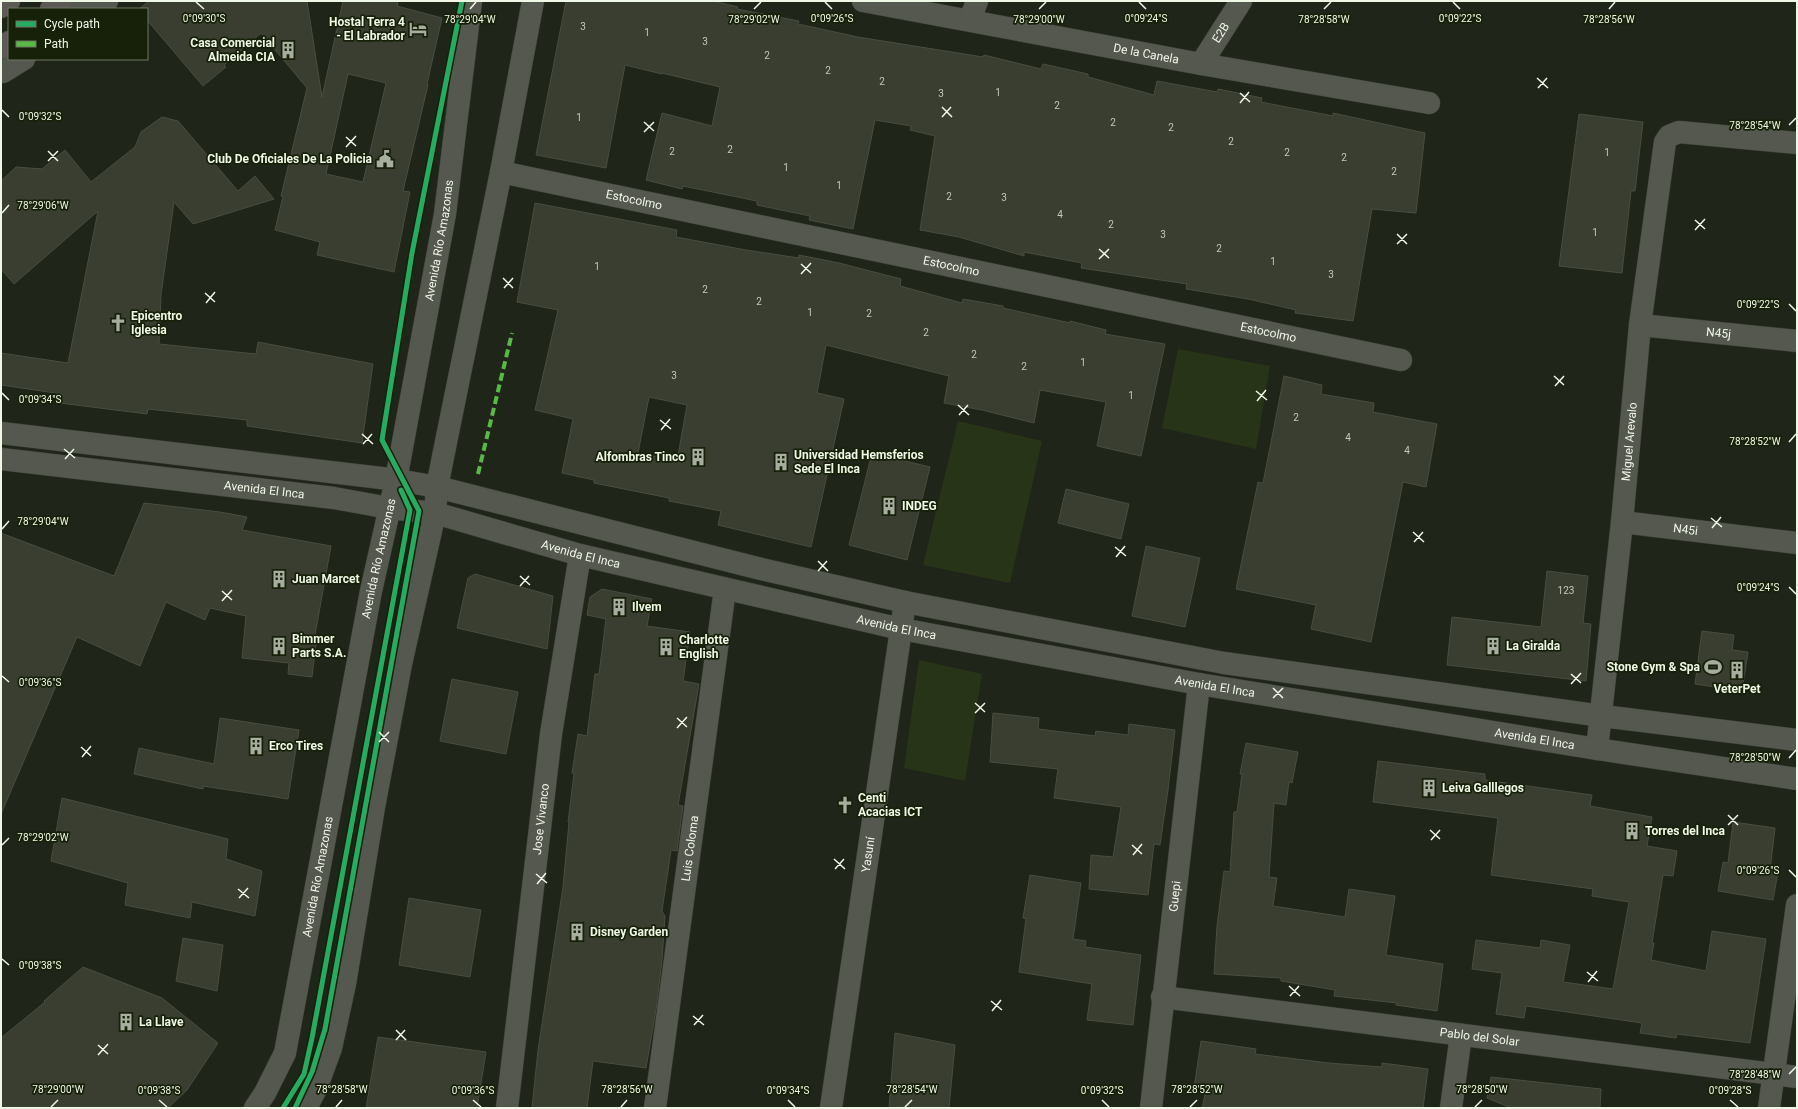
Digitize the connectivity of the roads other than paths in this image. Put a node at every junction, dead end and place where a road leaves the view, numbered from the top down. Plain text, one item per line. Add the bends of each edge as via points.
1 (9, 1) edge
2 (61, 1) edge
3 (86, 1) edge
4 (107, 1) edge
5 (532, 1) edge
6 (863, 1) edge
7 (1241, 1) edge
8 (471, 2) edge
9 (1, 7) edge
10 (52, 8) edge
11 (78, 8) edge
12 (97, 8) edge
13 (973, 11) edge
14 (22, 60) edge
15 (1201, 64) junction
16 (7, 68) edge
17 (1429, 103) dead end
18 (1797, 143) edge
19 (501, 172) junction
20 (1640, 325) junction
21 (1797, 341) edge
22 (1401, 360) dead end
23 (1, 433) edge
24 (1, 459) edge
25 (396, 480) junction
26 (437, 487) junction
27 (389, 508) junction
28 (434, 513) junction
29 (1622, 522) junction
30 (1797, 543) edge
31 (580, 554) junction
32 (725, 588) junction
33 (906, 602) junction
34 (901, 629) junction
35 (1198, 684) junction
36 (1602, 716) junction
37 (1797, 740) edge
38 (1597, 749) junction
39 (1797, 779) edge
40 (1797, 905) edge
41 (1162, 997) junction
42 (1461, 1035) junction
43 (1774, 1074) junction
44 (1797, 1077) edge
45 (255, 1108) edge
46 (306, 1108) edge
47 (507, 1108) edge
48 (655, 1108) edge
49 (831, 1108) edge
50 (1151, 1108) edge
51 (1451, 1108) edge
52 (1769, 1108) edge

1 - 9 main road
2 - 10 main road
3 - 11 main road
4 - 12 main road
5 - 19 main road
6 - 13 main road, De la Canela
7 - 15 main road, E2B
8 - 25 main road, Avenida Río Amazonas via 445,214
13 - 15 main road, De la Canela
14 - 16 main road
15 - 17 main road, De la Canela
18 - 20 main road, Miguel Arevalo via 1679,132 1669,136 1665,142
19 - 22 main road, Estocolmo
19 - 26 main road
20 - 21 main road, N45j
20 - 29 main road, Miguel Arevalo
23 - 25 main road, Avenida El Inca
24 - 27 main road, Avenida El Inca via 334,498
25 - 26 main road, Avenida El Inca
25 - 27 main road, Avenida Río Amazonas
26 - 28 main road
26 - 33 main road, Avenida El Inca via 761,569
27 - 28 main road, Avenida El Inca
27 - 45 main road, Avenida Río Amazonas via 285,1053 266,1093
28 - 31 main road, Avenida El Inca
28 - 46 main road via 401,664 345,984 331,1048
29 - 30 main road, N45i
29 - 36 main road, Miguel Arevalo
31 - 32 main road, Avenida El Inca
31 - 47 main road, Jose Vivanco via 551,734
32 - 34 main road, Avenida El Inca
32 - 48 main road, Luis Coloma
33 - 34 main road, Yasuní
33 - 36 main road, Avenida El Inca via 1224,663
34 - 35 main road, Avenida El Inca
34 - 49 main road, Yasuní
35 - 38 main road, Avenida El Inca
35 - 41 main road, Guepi
36 - 37 main road, Avenida El Inca
36 - 38 main road, Miguel Arevalo
38 - 39 main road, Avenida El Inca
40 - 43 main road
41 - 42 main road, Pablo del Solar
41 - 50 main road, Guepi
42 - 43 main road, Pablo del Solar
42 - 51 main road
43 - 44 main road, Pablo del Solar
43 - 52 main road

